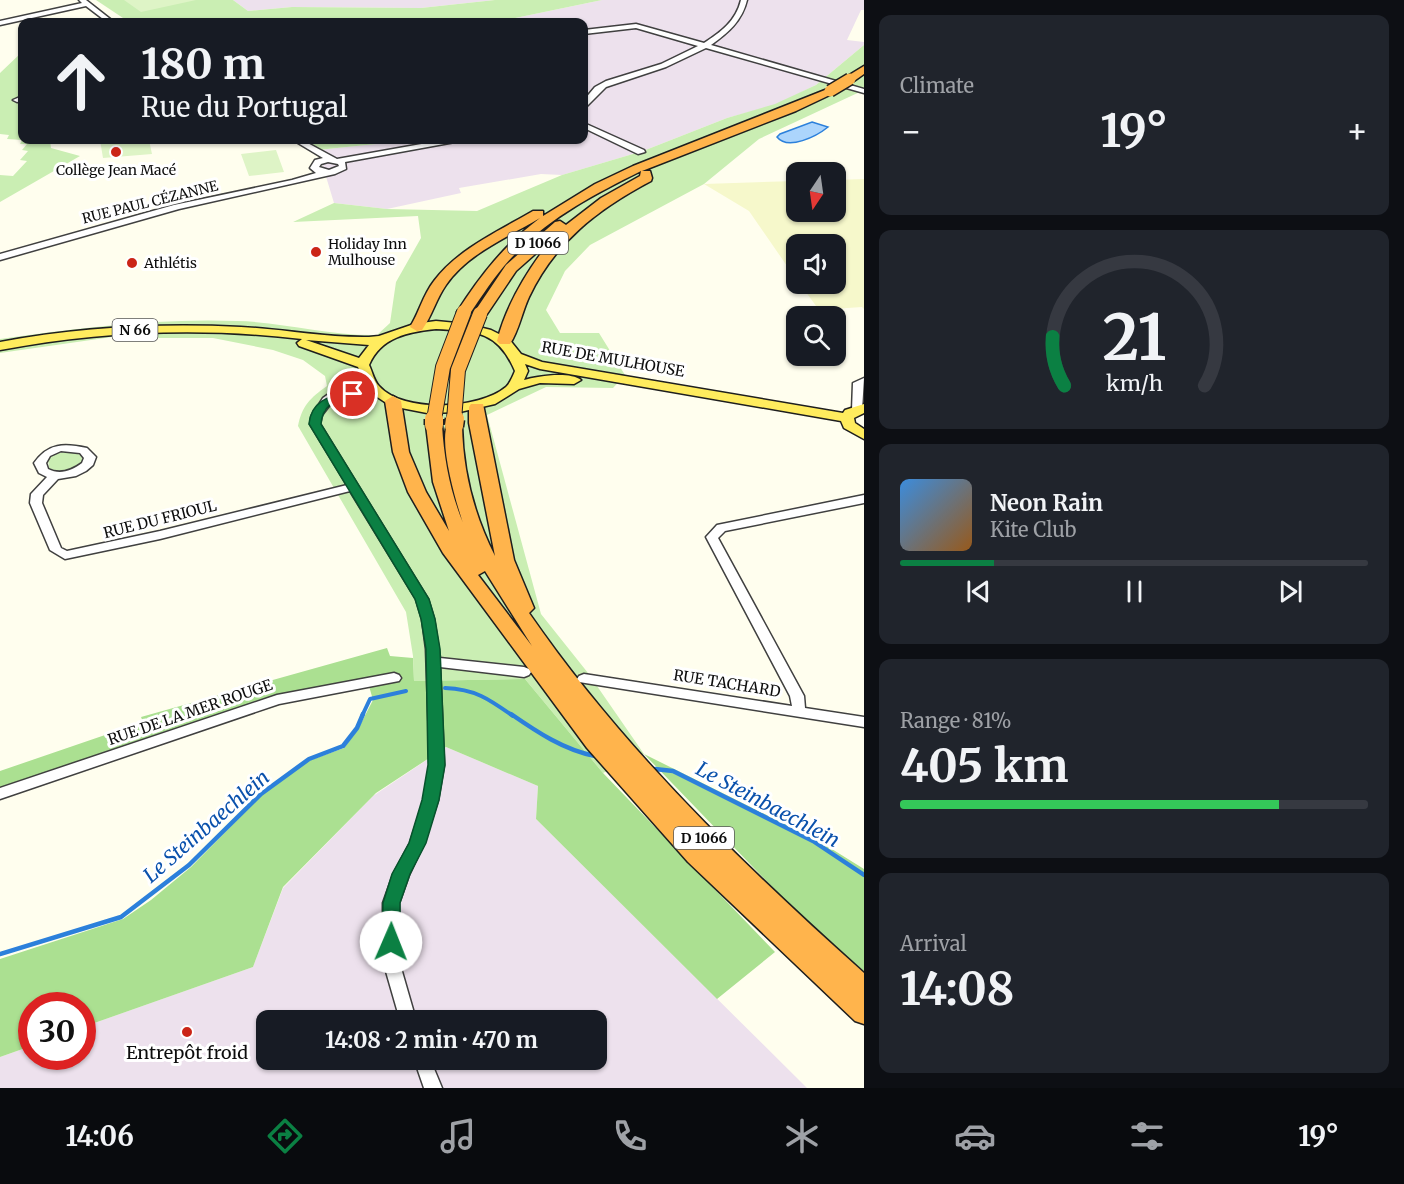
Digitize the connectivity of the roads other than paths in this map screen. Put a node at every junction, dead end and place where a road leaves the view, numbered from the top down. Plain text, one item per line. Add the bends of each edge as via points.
1 (744, 0) edge
2 (85, 2) edge
3 (20, 18) edge
4 (106, 18) edge
5 (18, 19) edge
6 (0, 23) edge
7 (588, 32) edge
8 (703, 46) junction
9 (864, 69) edge
10 (860, 83) edge
11 (836, 92) junction
12 (588, 100) edge
13 (588, 127) edge
14 (304, 144) edge
15 (425, 144) edge
16 (315, 151) junction
17 (641, 152) dead end
18 (338, 163) junction
19 (316, 165) junction
20 (327, 172) junction
21 (646, 174) junction
22 (308, 177) junction
23 (589, 192) junction
24 (0, 257) edge
25 (472, 313) junction
26 (417, 327) junction
27 (272, 333) junction
28 (381, 340) junction
29 (505, 341) junction
30 (0, 346) edge
31 (520, 358) junction
32 (363, 369) junction
33 (515, 386) junction
34 (862, 388) edge
35 (702, 392) junction
36 (388, 398) junction
37 (324, 403) junction
38 (477, 407) junction
39 (856, 412) edge
40 (864, 435) edge
41 (54, 476) dead end
42 (353, 487) junction
43 (864, 499) edge
44 (518, 629) junction
45 (433, 662) junction
46 (524, 672) dead end
47 (394, 678) dead end
48 (584, 679) dead end
49 (799, 711) junction
50 (864, 722) edge
51 (0, 794) edge
52 (864, 988) edge
53 (405, 1010) edge
54 (864, 1013) edge
55 (426, 1070) edge
56 (433, 1088) edge

1 - 8 street via 738,17 725,32
2 - 3 street
2 - 4 street
5 - 6 street
7 - 8 street via 636,26
8 - 10 street via 812,77
8 - 12 street via 653,69 600,86
9 - 10 highway, D 1066
10 - 11 highway, D 1066
11 - 21 highway, D 1066 via 803,112
11 - 23 highway, D 1066 via 629,172
13 - 17 street
14 - 16 street
15 - 18 street
16 - 18 street
16 - 19 street
18 - 19 street
18 - 20 street, RUE PAUL CÉZANNE via 337,171
19 - 20 street
19 - 22 street
20 - 22 street, RUE PAUL CÉZANNE
21 - 25 highway, D 1066 via 577,211 547,234
21 - 29 highway via 646,178 583,215 540,262 507,329
22 - 24 street, RUE PAUL CÉZANNE via 177,207
23 - 25 highway, D 1066 via 531,232 496,266
23 - 26 highway via 539,213 450,270 437,285
25 - 44 highway, D 1066, bridge via 458,370 454,454 460,486 481,546
25 - 44 highway, D 1066, bridge via 441,368 436,395 437,465 452,522
26 - 28 main road
26 - 29 main road via 456,325
27 - 28 main road, N 66 via 343,342
27 - 30 main road, N 66 via 144,329
27 - 32 main road, N 66 via 346,357
28 - 32 main road via 366,356
29 - 31 main road
31 - 33 main road via 522,367
31 - 35 main road, RUE DE MULHOUSE via 540,365
32 - 36 main road via 373,388
32 - 37 street
33 - 35 main road, RUE DE MULHOUSE via 554,378
33 - 38 main road, RUE DE MULHOUSE
34 - 39 street
35 - 39 main road, RUE DE MULHOUSE via 805,409
36 - 37 street via 353,394
36 - 38 main road via 433,410
36 - 44 highway via 401,452 417,492 452,553
37 - 42 street via 316,412 315,424
38 - 44 highway via 505,560 525,606
39 - 40 main road via 849,425
41 - 42 street, RUE DU FRIOUL via 38,494 36,503 56,550 65,555
42 - 45 street via 422,599
43 - 49 street via 721,528 712,537 797,696
44 - 52 highway, D 1066 via 690,825
44 - 54 highway, D 1066 via 594,742 696,856
45 - 46 street
45 - 53 street via 436,765 431,800 391,903 391,961
47 - 51 street, RUE DE LA MER ROUGE via 277,699
48 - 49 street, RUE TACHARD
49 - 50 street, RUE TACHARD
55 - 56 street

